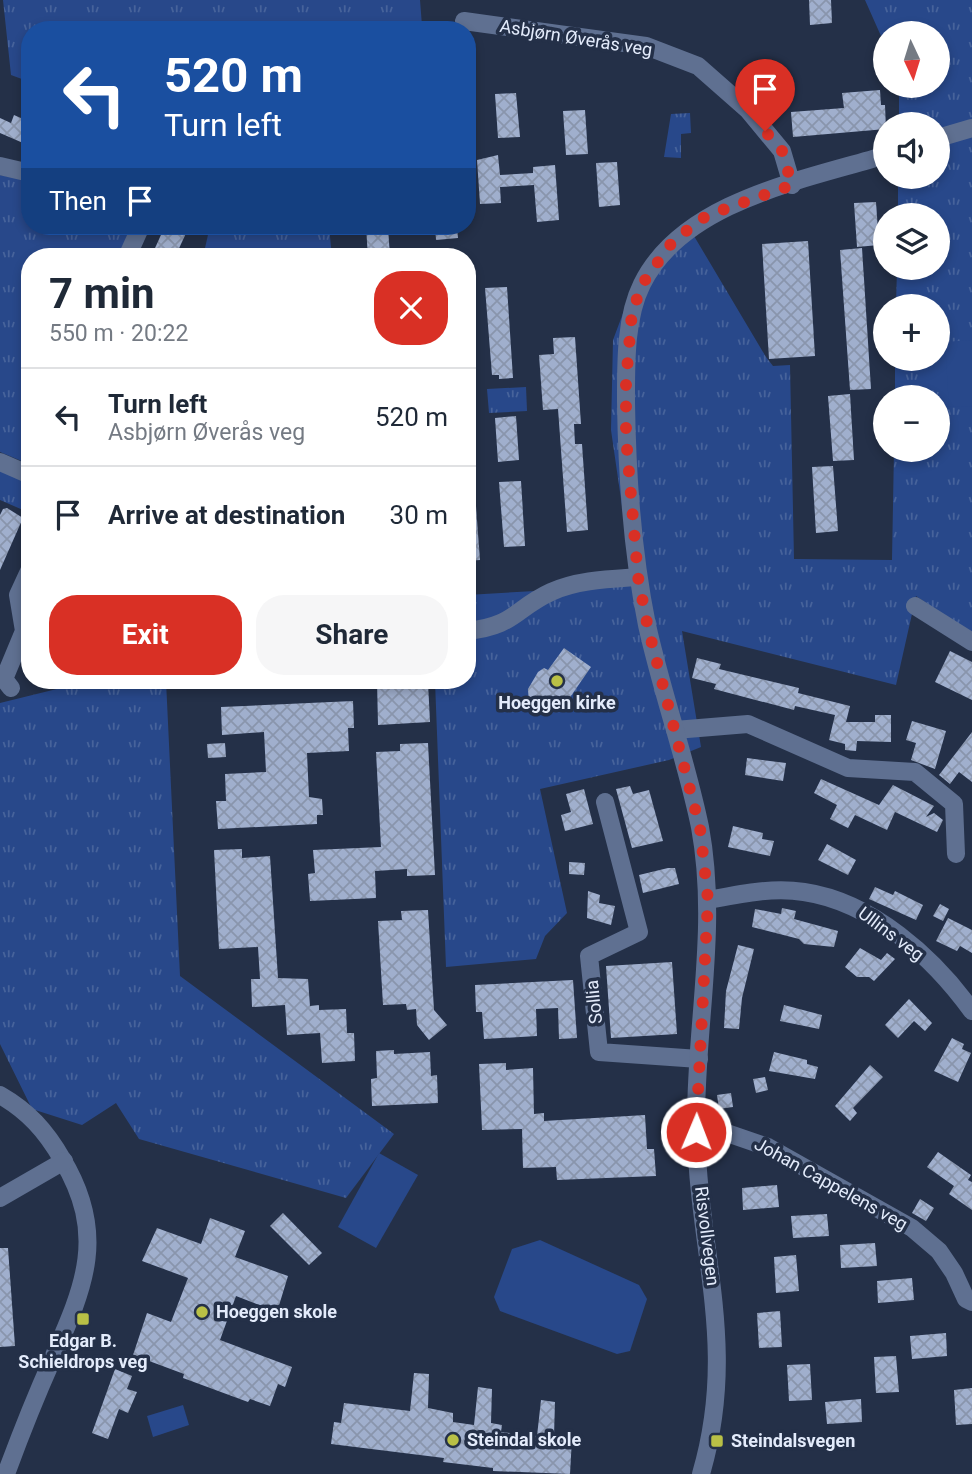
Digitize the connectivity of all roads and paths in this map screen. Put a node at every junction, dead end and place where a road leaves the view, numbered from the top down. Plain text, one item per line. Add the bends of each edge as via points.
1 (476, 23) edge
2 (972, 128) edge
3 (950, 134) edge
4 (873, 159) edge
5 (0, 166) edge
6 (21, 171) edge
7 (792, 185) junction
8 (0, 462) edge
9 (21, 471) edge
10 (638, 577) junction
11 (21, 588) edge
12 (915, 606) dead end
13 (21, 613) edge
14 (476, 629) edge
15 (21, 638) edge
16 (972, 642) edge
17 (11, 688) dead end
18 (675, 730) junction
19 (605, 802) dead end
20 (956, 854) dead end
21 (708, 900) junction
22 (972, 1011) edge
23 (699, 1059) junction
24 (0, 1095) edge
25 (696, 1132) junction
26 (64, 1161) junction
27 (0, 1198) edge
28 (972, 1302) edge
29 (6, 1474) edge
30 (701, 1474) edge

1 - 7 street, Asbjørn Øverås veg via 646,46 698,66 748,110 782,151
2 - 3 street
4 - 7 street, Risvollvegen
5 - 6 street
7 - 10 street, Risvollvegen via 706,216 673,241 643,283 632,312 626,381 628,482
8 - 9 street
10 - 14 street via 579,583 550,592 506,623
10 - 18 street, Risvollvegen
11 - 13 street
12 - 16 street
15 - 17 street via 4,679
18 - 20 street via 748,724 849,768 915,772 954,804
18 - 21 street, Risvollvegen via 700,828
19 - 23 street, Sollia via 639,932 589,956 599,1052
21 - 22 street, Ullins veg via 754,892 802,891 860,908 956,988
21 - 23 street, Risvollvegen
23 - 25 street, Risvollvegen
24 - 26 street via 24,1109
25 - 28 street, Johan Cappelens veg via 724,1132 768,1147 912,1228 939,1251
25 - 30 street, Risvollvegen via 719,1360 715,1416
26 - 27 street
26 - 29 street via 83,1208 87,1266 81,1293

